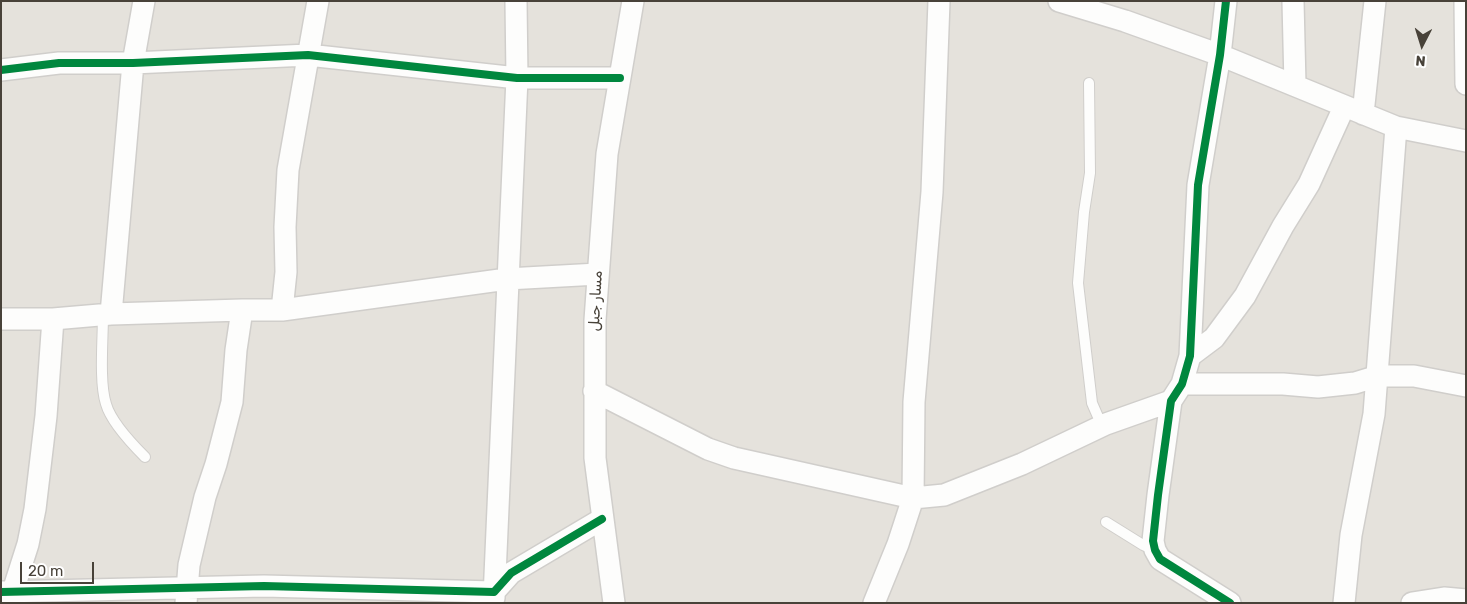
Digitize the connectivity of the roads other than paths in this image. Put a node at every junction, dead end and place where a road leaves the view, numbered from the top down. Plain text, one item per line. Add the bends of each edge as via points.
1 (144, 1) edge
2 (318, 1) edge
3 (516, 1) edge
4 (633, 1) edge
5 (939, 1) edge
6 (1059, 1) edge
7 (1226, 1) edge
8 (1293, 1) edge
9 (1375, 1) edge
10 (1465, 1) edge
11 (1126, 11) edge
12 (308, 55) junction
13 (1220, 55) junction
14 (133, 63) junction
15 (1, 70) edge
16 (517, 78) junction
17 (620, 78) junction
18 (1089, 83) dead end
19 (1466, 84) edge
20 (1295, 85) junction
21 (1344, 107) junction
22 (1364, 114) junction
23 (1396, 127) junction
24 (1466, 141) edge
25 (598, 274) junction
26 (508, 279) junction
27 (242, 310) junction
28 (282, 310) junction
29 (107, 315) junction
30 (1, 319) edge
31 (53, 319) junction
32 (1190, 356) junction
33 (1378, 376) junction
34 (1466, 386) edge
35 (594, 391) junction
36 (1176, 393) junction
37 (1102, 426) junction
38 (144, 458) dead end
39 (913, 498) junction
40 (602, 519) junction
41 (1106, 522) dead end
42 (1155, 550) junction
43 (7, 592) edge
44 (187, 595) edge
45 (494, 598) edge
46 (1466, 600) edge
47 (614, 603) edge
48 (874, 603) edge
49 (1230, 603) edge
50 (1344, 603) edge
51 (1412, 603) edge

1 - 14 street
2 - 12 street
3 - 16 street
4 - 17 street, مسار جبل
5 - 39 street via 932,192 914,402
6 - 11 street
7 - 13 street
8 - 20 street
9 - 22 street
10 - 19 street
11 - 13 street
12 - 14 street
12 - 16 street
12 - 28 street via 288,170
13 - 20 street
13 - 32 street via 1198,185
14 - 15 street via 59,64
14 - 29 street
16 - 17 street
16 - 26 street
17 - 25 street, مسار جبل via 606,154
18 - 37 lane via 1090,173 1078,283 1092,403
20 - 21 street
21 - 22 street
21 - 32 street via 1309,184 1246,296 1214,338
22 - 23 street
23 - 24 street
23 - 33 street
25 - 26 street
25 - 35 street, مسار جبل
26 - 28 street
26 - 45 street
27 - 28 street
27 - 29 street
27 - 44 street via 232,402 189,565
29 - 31 street
29 - 38 lane via 103,385 106,405 124,436
30 - 31 street
31 - 43 street via 35,508 28,544
32 - 36 street
33 - 34 street via 1414,376
33 - 36 street via 1318,387 1284,384
33 - 50 street
35 - 39 street via 708,449 734,458
35 - 40 street, مسار جبل via 595,458
36 - 37 street
36 - 42 street via 1158,495
37 - 39 street via 960,489 944,495
39 - 48 street
40 - 45 street via 511,573
40 - 47 street, مسار جبل
41 - 42 lane
42 - 49 street via 1166,563
43 - 44 street
44 - 45 street via 264,586
46 - 51 street via 1444,598

